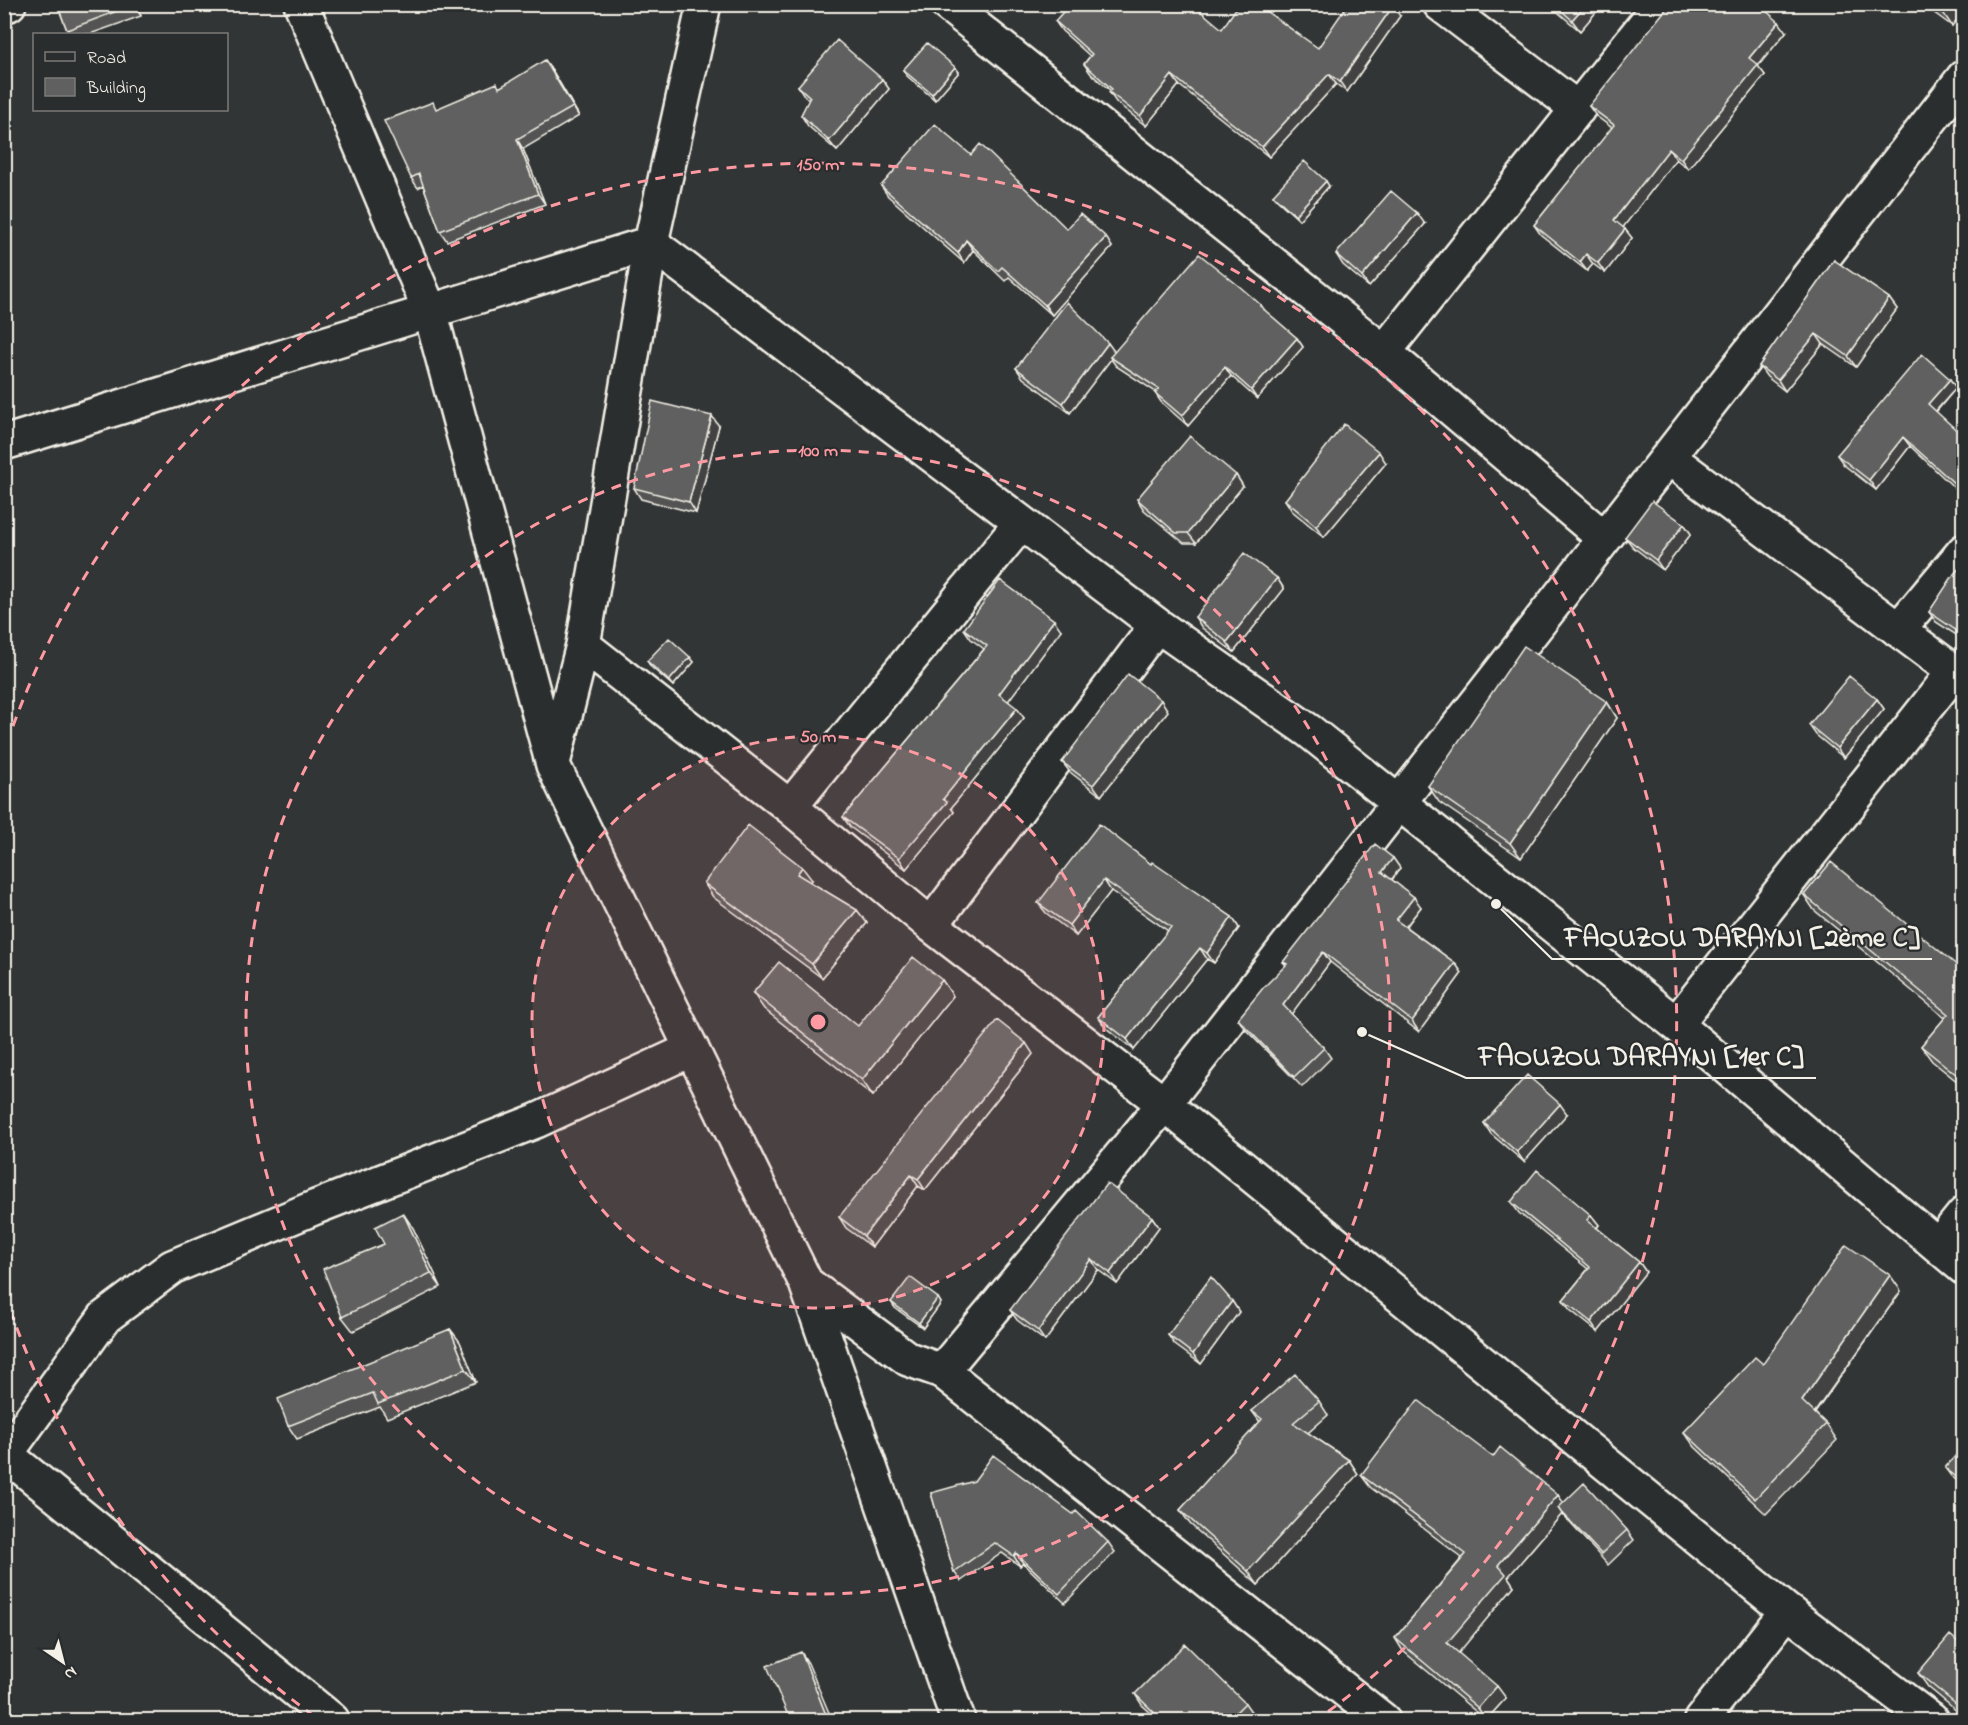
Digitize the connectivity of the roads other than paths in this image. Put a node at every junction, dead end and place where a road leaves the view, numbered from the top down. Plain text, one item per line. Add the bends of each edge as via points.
1 (9, 4) edge
2 (301, 4) edge
3 (704, 4) edge
4 (947, 4) edge
5 (1440, 4) edge
6 (1661, 4) edge
7 (4, 6) edge
8 (1964, 77) edge
9 (1578, 109) junction
10 (651, 243) junction
11 (430, 311) junction
12 (1384, 352) junction
13 (4, 443) edge
14 (1668, 457) junction
15 (1022, 523) junction
16 (1605, 538) junction
17 (1964, 552) edge
18 (1157, 625) junction
19 (1898, 630) junction
20 (583, 645) junction
21 (1959, 675) edge
22 (553, 765) junction
23 (1398, 803) junction
24 (790, 807) junction
25 (931, 925) junction
26 (1676, 1024) junction
27 (692, 1049) junction
28 (1164, 1104) junction
29 (1964, 1214) edge
30 (1938, 1246) junction
31 (1964, 1268) edge
32 (806, 1283) junction
33 (942, 1371) junction
34 (5, 1454) edge
35 (1788, 1611) junction
36 (332, 1720) edge
37 (958, 1720) edge
38 (1383, 1720) edge
39 (1701, 1720) edge
40 (1931, 1720) edge

1 - 7 street
2 - 11 street
3 - 10 street
4 - 12 street
5 - 9 street
6 - 9 street
8 - 14 street
9 - 12 street
10 - 11 street
10 - 15 street
10 - 20 street
11 - 13 street
11 - 22 street
12 - 16 street
14 - 16 street
14 - 19 street
15 - 18 street
15 - 24 street
16 - 23 street
17 - 19 street
18 - 23 street via 1309,731
18 - 25 street
19 - 21 street
20 - 22 street
20 - 24 street
21 - 26 street
22 - 27 street
23 - 26 street
23 - 28 street
24 - 25 street
25 - 28 street
26 - 30 street
27 - 32 street
27 - 34 street via 536,1121 172,1268 105,1317
28 - 33 street
28 - 35 street
29 - 30 street
30 - 31 street
32 - 33 street via 908,1359
32 - 37 street
33 - 38 street
34 - 36 street
35 - 39 street
35 - 40 street

